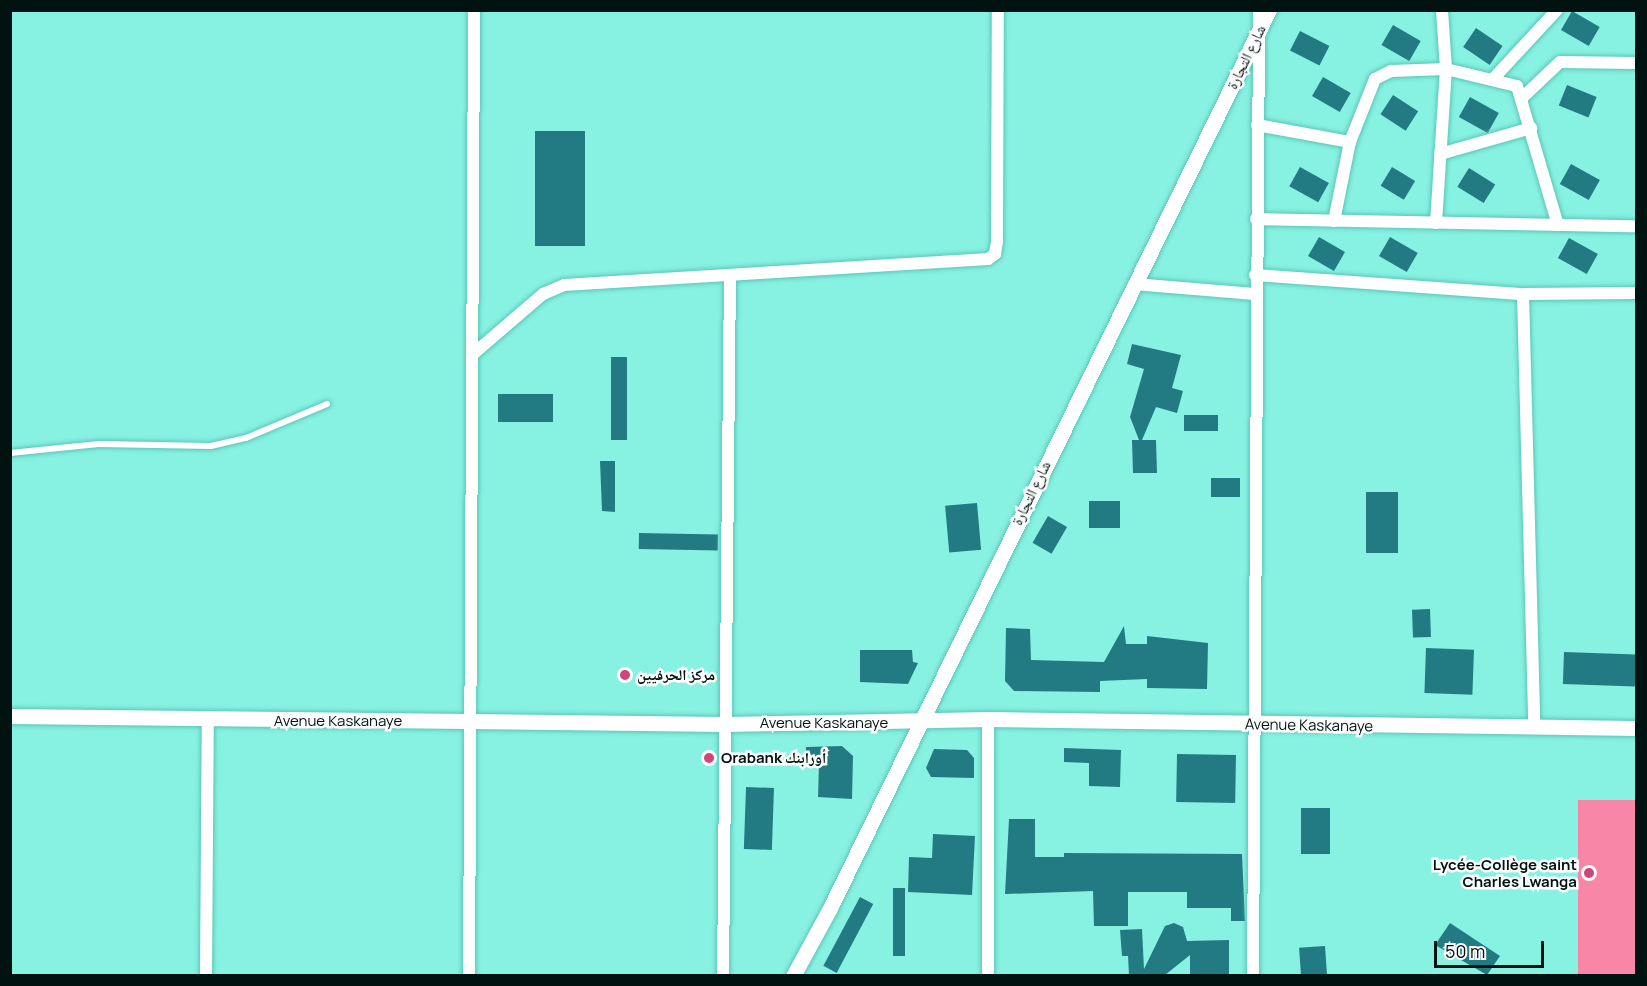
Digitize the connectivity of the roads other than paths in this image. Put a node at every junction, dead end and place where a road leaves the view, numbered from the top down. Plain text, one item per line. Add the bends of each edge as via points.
1 (474, 10) edge
2 (998, 10) edge
3 (1259, 10) edge
4 (1269, 10) edge
5 (1442, 10) edge
6 (1557, 10) edge
7 (1259, 32) junction
8 (1636, 63) edge
9 (1446, 69) junction
10 (1493, 79) junction
11 (1522, 98) junction
12 (1257, 125) junction
13 (1531, 128) junction
14 (1350, 142) junction
15 (1440, 154) junction
16 (1256, 219) junction
17 (1334, 221) junction
18 (1436, 223) junction
19 (1558, 225) junction
20 (1636, 226) edge
21 (1255, 275) junction
22 (730, 277) junction
23 (1134, 284) junction
24 (1636, 293) edge
25 (1255, 294) junction
26 (1523, 294) junction
27 (472, 355) junction
28 (327, 404) dead end
29 (10, 453) edge
30 (10, 716) edge
31 (988, 719) junction
32 (208, 721) junction
33 (468, 721) junction
34 (917, 723) junction
35 (725, 724) junction
36 (1255, 725) junction
37 (1534, 728) junction
38 (1636, 728) edge
39 (206, 975) edge
40 (469, 975) edge
41 (723, 975) edge
42 (793, 975) edge
43 (988, 975) edge
44 (1253, 975) edge

1 - 27 street
2 - 22 street via 995,254 988,259
3 - 7 street
4 - 7 street, شارع التجارة
5 - 9 street
6 - 10 street
7 - 12 street
7 - 23 street, شارع التجارة
8 - 11 street via 1560,62
9 - 10 street
9 - 14 street via 1391,71 1375,79
9 - 15 street
10 - 11 street via 1517,86
11 - 13 street
12 - 14 street
12 - 16 street
13 - 15 street
13 - 19 street
14 - 17 street
15 - 18 street
16 - 17 street
16 - 21 street
17 - 18 street
18 - 19 street
19 - 20 street
21 - 25 street
21 - 26 street
22 - 27 street via 564,285 543,294
22 - 35 street
23 - 25 street
23 - 34 street, شارع التجارة
24 - 26 street
25 - 36 street
26 - 37 street
27 - 33 street
28 - 29 lane via 246,438 211,446 99,444
30 - 32 street, Avenue Kaskanaye
31 - 34 street, Avenue Kaskanaye
31 - 36 street, Avenue Kaskanaye
31 - 43 street
32 - 33 street, Avenue Kaskanaye
32 - 39 street
33 - 35 street, Avenue Kaskanaye
33 - 40 street
34 - 35 street, Avenue Kaskanaye
34 - 42 street, شارع التجارة via 830,908
35 - 41 street
36 - 37 street, Avenue Kaskanaye
36 - 44 street
37 - 38 street, Avenue Kaskanaye

